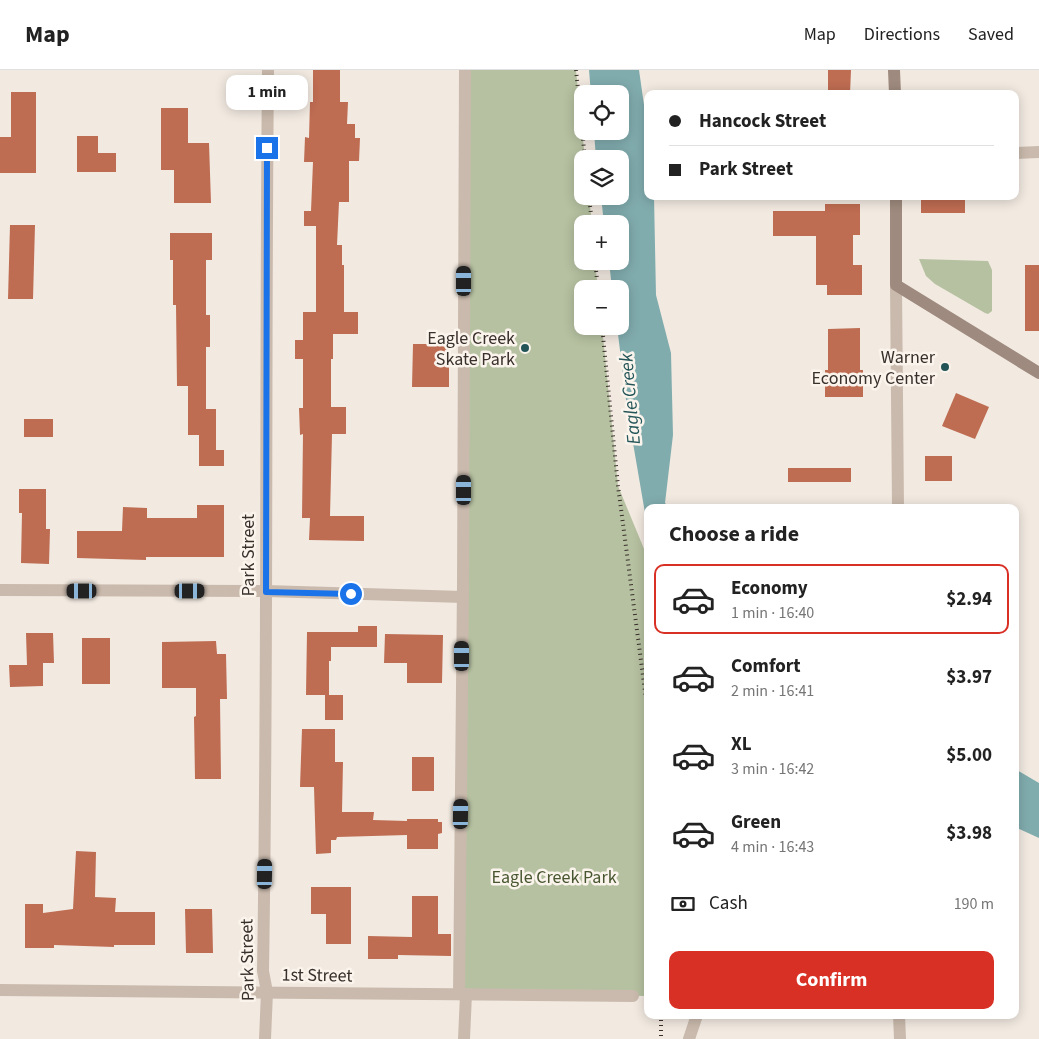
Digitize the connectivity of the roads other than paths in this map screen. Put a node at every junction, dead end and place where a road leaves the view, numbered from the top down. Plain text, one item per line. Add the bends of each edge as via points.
1 (268, 70) edge
2 (464, 70) edge
3 (894, 70) edge
4 (895, 90) edge
5 (1039, 152) edge
6 (1019, 153) edge
7 (896, 200) edge
8 (896, 285) junction
9 (1039, 373) edge
10 (898, 504) edge
11 (0, 590) edge
12 (266, 592) junction
13 (463, 597) junction
14 (0, 990) edge
15 (266, 992) junction
16 (463, 994) junction
17 (633, 996) dead end
18 (696, 1019) edge
19 (900, 1019) edge
20 (265, 1039) edge
21 (464, 1039) edge
22 (689, 1039) edge
23 (900, 1039) edge

1 - 12 street, Park Street
2 - 13 street
3 - 4 main road
5 - 6 street
7 - 8 main road
8 - 9 main road
8 - 10 street
11 - 12 street
12 - 13 street
12 - 15 street, Park Street via 263,971
13 - 16 street
14 - 15 street, 1st Street
15 - 16 street, 1st Street
15 - 20 street, Park Street
16 - 17 street, 1st Street
16 - 21 street
18 - 22 street
19 - 23 street

